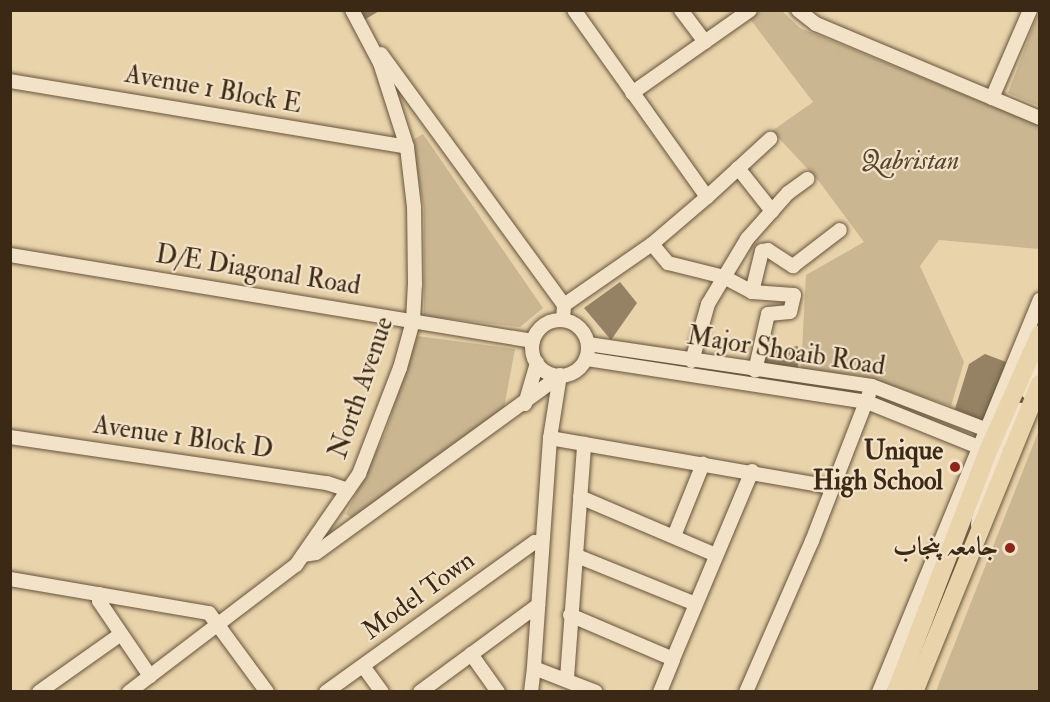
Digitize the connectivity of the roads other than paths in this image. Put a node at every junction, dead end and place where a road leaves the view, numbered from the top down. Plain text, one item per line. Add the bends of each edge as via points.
1 (352, 10) edge
2 (574, 10) edge
3 (681, 10) edge
4 (750, 10) edge
5 (798, 10) edge
6 (1030, 10) edge
7 (371, 40) junction
8 (705, 42) junction
9 (10, 81) edge
10 (632, 93) junction
11 (992, 98) junction
12 (1040, 118) edge
13 (770, 139) dead end
14 (407, 147) junction
15 (738, 168) junction
16 (807, 179) dead end
17 (707, 197) junction
18 (772, 211) junction
19 (840, 230) dead end
20 (652, 244) junction
21 (10, 255) edge
22 (723, 277) junction
23 (752, 292) junction
24 (1040, 300) edge
25 (564, 305) junction
26 (563, 320) junction
27 (413, 321) junction
28 (1040, 334) edge
29 (533, 341) junction
30 (587, 352) junction
31 (692, 361) junction
32 (537, 363) junction
33 (1040, 366) edge
34 (755, 371) junction
35 (560, 375) junction
36 (1040, 384) edge
37 (872, 386) junction
38 (867, 402) junction
39 (525, 404) junction
40 (10, 437) edge
41 (550, 438) junction
42 (990, 442) junction
43 (584, 444) junction
44 (702, 464) junction
45 (752, 471) junction
46 (832, 487) junction
47 (348, 490) junction
48 (580, 497) junction
49 (978, 535) junction
50 (674, 536) junction
51 (542, 542) junction
52 (303, 555) junction
53 (716, 555) junction
54 (577, 556) junction
55 (10, 579) edge
56 (930, 588) junction
57 (99, 594) junction
58 (696, 604) junction
59 (538, 605) junction
60 (570, 615) junction
61 (220, 625) junction
62 (121, 634) junction
63 (471, 654) junction
64 (673, 659) junction
65 (363, 666) junction
66 (534, 668) junction
67 (150, 675) junction
68 (567, 678) junction
69 (435, 687) edge
70 (593, 691) edge
71 (39, 692) edge
72 (129, 692) edge
73 (267, 692) edge
74 (326, 692) edge
75 (382, 692) edge
76 (420, 692) edge
77 (498, 692) edge
78 (531, 692) edge
79 (660, 692) edge
80 (746, 692) edge
81 (879, 692) edge
82 (896, 692) edge
83 (914, 692) edge

1 - 7 street, North Avenue
2 - 10 street
3 - 8 street
4 - 8 street
5 - 11 street via 816,24
6 - 11 street
7 - 14 street, North Avenue
7 - 25 street
8 - 10 street
9 - 14 street, Avenue 1 Block E
10 - 17 street
11 - 12 street
13 - 15 street
14 - 27 street, North Avenue via 414,217
15 - 17 street
15 - 18 street
16 - 18 street
17 - 20 street
18 - 22 street via 747,239
19 - 23 street via 793,266 768,250 762,251
20 - 22 street via 668,263
20 - 25 street
21 - 27 street, D/E Diagonal Road
22 - 23 street
22 - 31 street via 708,304
23 - 34 street via 795,298 790,312 768,314
24 - 42 street
25 - 26 street
26 - 29 street via 548,323
26 - 30 street via 577,325
27 - 29 street, D/E Diagonal Road
27 - 47 street, North Avenue via 380,426
28 - 42 main road
29 - 32 street
30 - 31 street, Major Shoaib Road
30 - 35 street via 575,371
30 - 38 street, Major Shoaib Road
31 - 34 street, Major Shoaib Road
32 - 35 street
32 - 39 street
33 - 42 street via 1013,426
34 - 37 street, Major Shoaib Road
35 - 39 street
35 - 41 street
36 - 49 main road
37 - 38 street
37 - 42 street, Major Shoaib Road
38 - 42 street, Major Shoaib Road
38 - 46 street
39 - 52 street via 316,553
40 - 47 street, Avenue 1 Block D via 327,483
41 - 43 street
41 - 51 street
42 - 49 street via 996,465 980,506
42 - 56 main road
43 - 44 street
43 - 48 street
44 - 45 street
44 - 50 street
45 - 46 street
45 - 53 street
46 - 80 street
47 - 52 street, North Avenue
48 - 50 street
48 - 54 street
49 - 83 main road
50 - 53 street
51 - 59 street
51 - 65 street, Model Town via 535,542
52 - 61 street, North Avenue via 286,574
53 - 58 street
54 - 58 street
54 - 60 street
55 - 57 street
56 - 81 street
56 - 82 main road
57 - 61 street via 209,613
57 - 62 street via 99,601
58 - 64 street
59 - 63 street
59 - 66 street
60 - 64 street
60 - 68 street
61 - 67 street, North Avenue
61 - 73 street
62 - 67 street
62 - 71 street
63 - 69 street
63 - 77 street
64 - 79 street
65 - 74 street, Model Town
65 - 75 street
66 - 68 street
66 - 78 street
67 - 72 street, North Avenue
68 - 70 street
69 - 76 street

